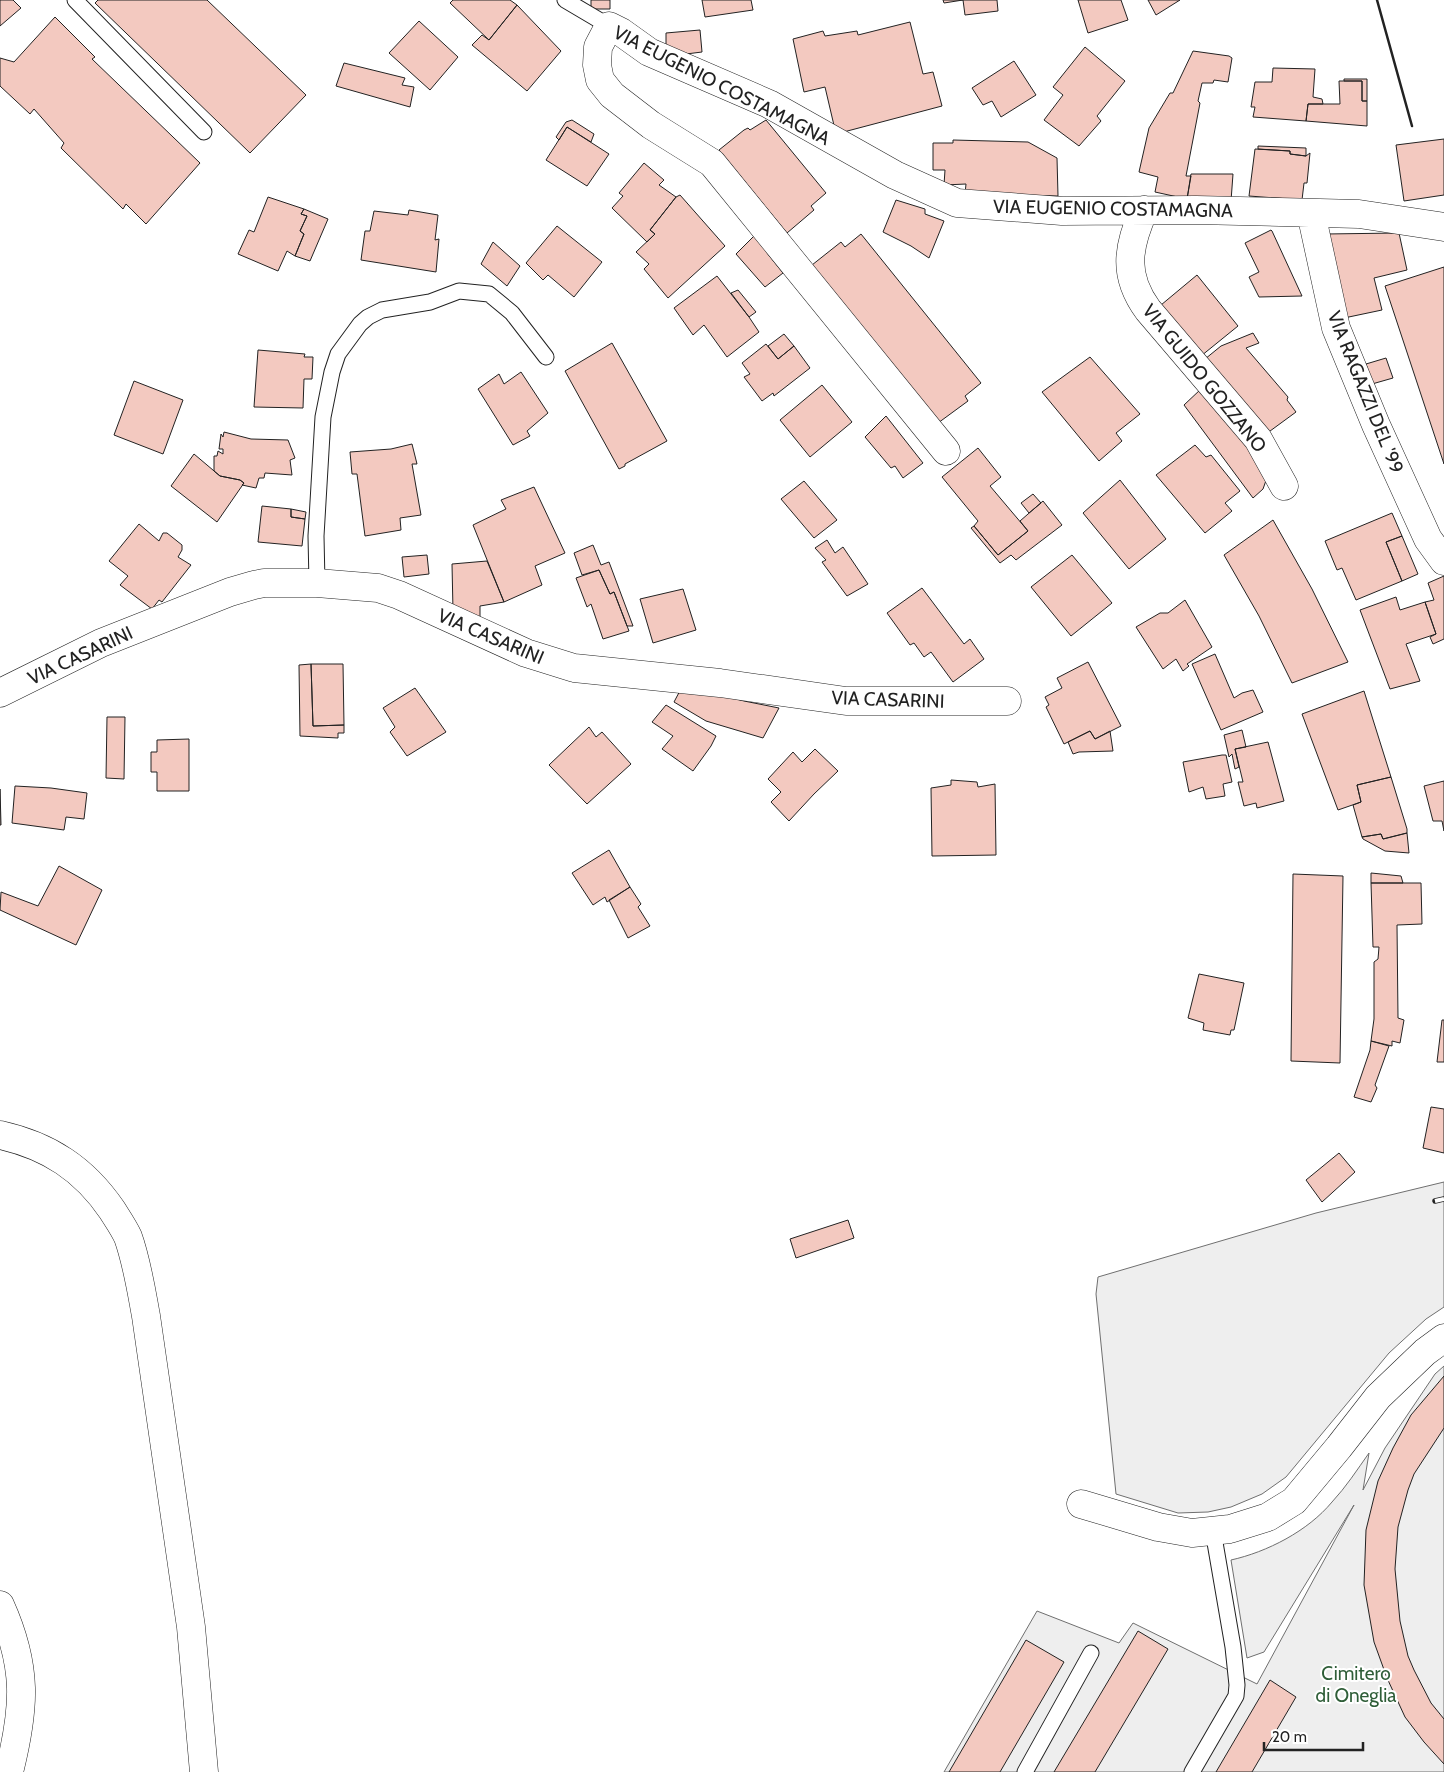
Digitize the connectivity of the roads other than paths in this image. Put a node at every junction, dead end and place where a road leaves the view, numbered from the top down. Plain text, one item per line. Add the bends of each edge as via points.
1 (75, 0) edge
2 (565, 0) edge
3 (609, 26) junction
4 (204, 132) dead end
5 (1144, 210) junction
6 (1311, 213) junction
7 (1444, 227) edge
8 (546, 357) dead end
9 (946, 451) dead end
10 (1284, 486) dead end
11 (1444, 561) edge
12 (317, 583) junction
13 (0, 693) edge
14 (1007, 701) dead end
15 (0, 1135) edge
16 (1444, 1338) edge
17 (1082, 1504) dead end
18 (1213, 1531) junction
19 (0, 1605) edge
20 (191, 1627) junction
21 (1091, 1653) dead end
22 (9, 1772) edge
23 (204, 1772) edge
24 (223, 1772) edge
25 (1024, 1772) edge
26 (1192, 1772) edge

1 - 4 lane
2 - 3 lane
3 - 5 main road, VIA EUGENIO COSTAMAGNA via 649,52 769,104 894,175 957,203 1062,211
3 - 9 main road, VIA EUGENIO COSTAMAGNA via 598,48 596,65 600,80 612,94 651,125 712,163
5 - 6 main road, VIA EUGENIO COSTAMAGNA
5 - 10 main road, VIA GUIDO GOZZANO via 1130,248 1132,277 1140,298 1258,439
6 - 7 main road, VIA EUGENIO COSTAMAGNA via 1358,214
6 - 11 main road, VIA RAGAZZI DEL '99 via 1336,328 1428,539
8 - 12 lane via 512,313 489,294 459,291 430,302 382,310 360,324 338,354 323,417 316,536
12 - 13 main road, VIA CASARINI via 264,583 230,592 101,643
12 - 14 main road, VIA CASARINI via 378,588 526,653 574,668 720,683 846,701
15 - 20 main road via 35,1146 82,1174 100,1194 127,1235 146,1316
16 - 18 main road via 1378,1397 1294,1501 1268,1517
17 - 18 main road via 1158,1527 1192,1533
18 - 26 lane via 1237,1685 1236,1696
19 - 22 main road via 14,1642 21,1674 22,1708
20 - 23 main road
20 - 24 main road
21 - 25 lane

